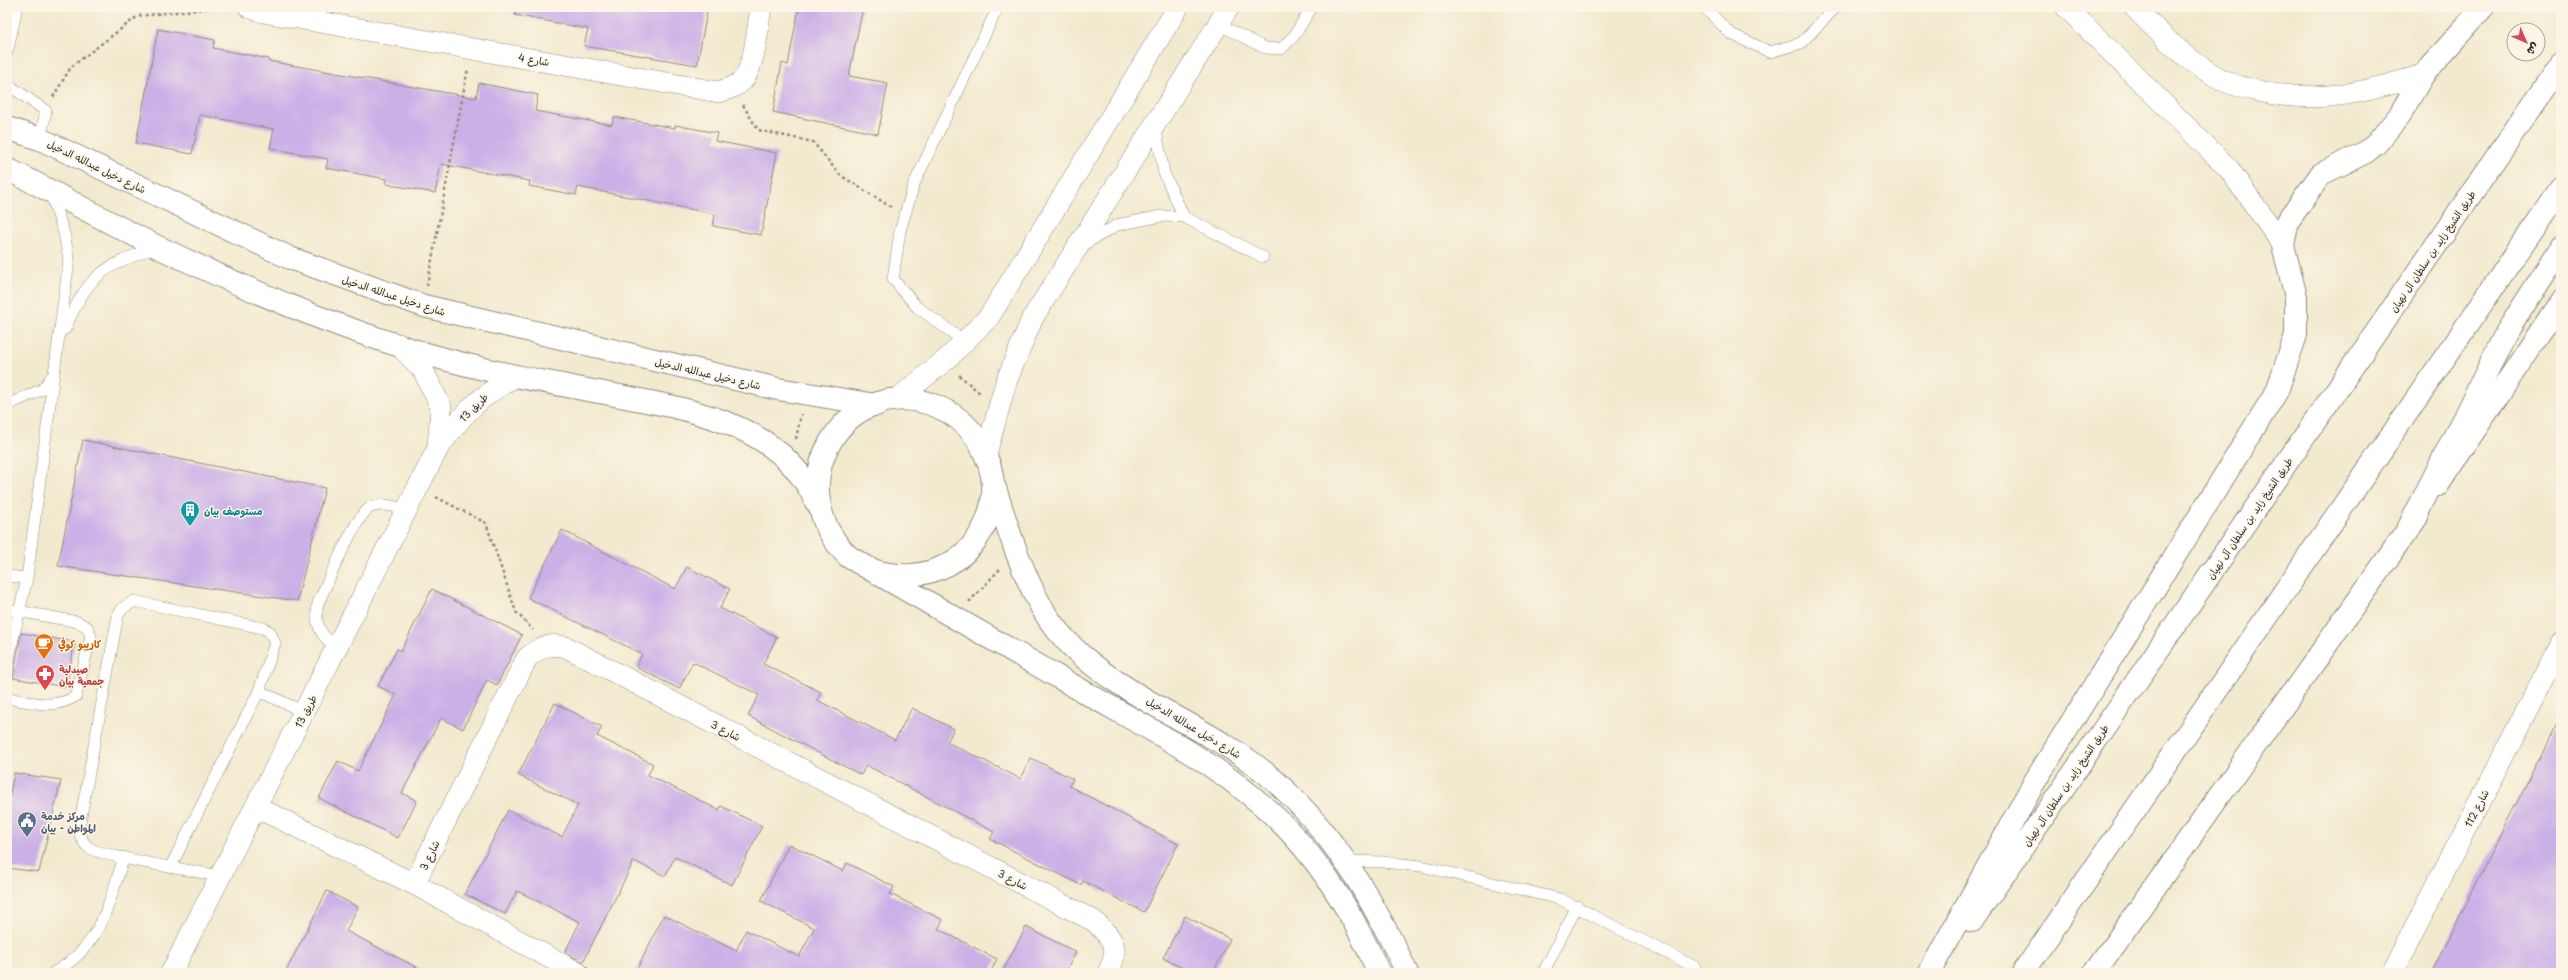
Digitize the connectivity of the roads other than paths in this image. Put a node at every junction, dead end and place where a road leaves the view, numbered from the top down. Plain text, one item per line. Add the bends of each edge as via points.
1 (17, 7) edge
2 (249, 7) edge
3 (761, 7) edge
4 (998, 7) edge
5 (1178, 7) edge
6 (1312, 7) edge
7 (1704, 7) edge
8 (1836, 7) edge
9 (2066, 7) edge
10 (2134, 7) edge
11 (2483, 7) edge
12 (1224, 16) edge
13 (7, 53) edge
14 (2561, 63) edge
15 (2423, 75) junction
16 (7, 84) edge
17 (1155, 124) junction
18 (7, 128) edge
19 (40, 139) junction
20 (7, 169) edge
21 (2561, 188) edge
22 (49, 190) junction
23 (1184, 217) junction
24 (2283, 245) junction
25 (157, 246) junction
26 (2561, 247) edge
27 (1077, 248) junction
28 (1263, 257) dead end
29 (2561, 301) edge
30 (59, 342) junction
31 (965, 342) junction
32 (398, 344) junction
33 (53, 376) junction
34 (516, 376) junction
35 (886, 403) junction
36 (7, 404) edge
37 (438, 448) junction
38 (986, 454) junction
39 (993, 482) junction
40 (819, 510) junction
41 (408, 511) junction
42 (2406, 532) junction
43 (872, 570) junction
44 (7, 576) edge
45 (27, 578) junction
46 (7, 609) edge
47 (20, 611) junction
48 (2561, 643) edge
49 (337, 647) junction
50 (7, 665) edge
51 (259, 691) junction
52 (7, 698) edge
53 (304, 712) junction
54 (256, 807) junction
55 (124, 857) junction
56 (1346, 861) junction
57 (171, 866) junction
58 (219, 876) junction
59 (414, 884) junction
60 (1577, 906) junction
61 (1695, 967) dead end
62 (53, 973) edge
63 (171, 973) edge
64 (578, 973) edge
65 (1108, 973) edge
66 (1379, 973) edge
67 (1407, 973) edge
68 (1543, 973) edge
69 (1929, 973) edge
70 (1936, 973) edge
71 (2023, 973) edge
72 (2094, 973) edge
73 (2392, 973) edge

1 - 13 lane
2 - 3 street, شارع 4 via 263,12 718,92 732,88 744,79 750,66
4 - 31 lane via 914,184 905,215 893,279 917,307
5 - 31 street via 989,317
6 - 12 lane via 1294,36 1281,49 1265,48
7 - 8 lane via 1731,34 1770,52 1801,43
9 - 24 street via 2228,168
10 - 15 street via 2159,33 2202,68 2218,78 2252,90 2291,98 2327,98 2362,93
11 - 15 main road
12 - 17 street
14 - 70 main road, طريق الشيخ زايد بن سلطان آل نهيان
15 - 24 main road via 2399,116 2376,144 2366,152 2321,174 2288,221
16 - 19 lane via 46,111
17 - 23 lane via 1164,173
17 - 27 street
18 - 19 main road, شارع دخيل عبدالله الدخيل
19 - 35 main road, شارع دخيل عبدالله الدخيل via 290,258 424,306 778,389
20 - 22 main road
21 - 71 main road
22 - 25 main road
22 - 30 lane via 64,233 69,260
23 - 27 lane via 1162,216 1117,225
23 - 28 lane
24 - 69 main road via 2296,296 2297,318 2296,335 2277,391 2035,781
25 - 30 lane via 122,260 96,275 77,302
25 - 32 main road via 339,327
26 - 42 main road via 2506,333
27 - 38 street via 1032,319 1006,382
29 - 42 main road
30 - 33 lane
31 - 35 street via 948,358
32 - 34 main road
32 - 37 street, طريق 13 via 423,370 441,407
33 - 36 lane via 43,388
33 - 45 lane
34 - 37 street, طريق 13 via 490,390 465,412
34 - 40 main road via 691,410 731,424 783,455 808,483
35 - 38 main road, شارع دخيل عبدالله الدخيل via 924,402 951,412 972,430
35 - 40 main road via 859,413 847,422 827,447 817,478
37 - 41 street, طريق 13
38 - 39 main road, شارع دخيل عبدالله الدخيل
39 - 43 main road via 991,506 980,534 970,548 956,560 923,574 888,575
39 - 56 main road, شارع دخيل عبدالله الدخيل via 1017,553 1042,609 1079,654 1122,685 1192,724 1268,775 1298,803
40 - 43 main road via 827,530 838,546 849,557
41 - 49 street, طريق 13
41 - 49 lane via 380,504 371,507 357,521 318,603 316,613 321,634
42 - 72 main road
43 - 66 main road via 1188,752 1262,804 1292,835 1340,897 1361,932
44 - 45 lane
45 - 47 lane
46 - 47 lane
47 - 50 lane
47 - 52 lane via 78,622 87,627 91,636 76,696 66,703 52,705
48 - 73 street, شارع 112
49 - 53 street, طريق 13
51 - 53 lane
51 - 55 lane via 275,643 270,632 264,628 139,601 123,608 118,615 107,663 79,829 80,836 88,847
51 - 57 lane
53 - 54 street, طريق 13
54 - 58 street, طريق 13
54 - 59 street
55 - 57 lane
55 - 62 lane via 96,935 76,958
56 - 60 lane via 1421,866
56 - 67 main road, شارع دخيل عبدالله الدخيل via 1366,893
57 - 58 lane
58 - 63 street, طريق 13
59 - 64 street
59 - 65 street, شارع 3 via 527,658 546,645 566,647 1094,921 1114,945 1115,959
60 - 61 lane
60 - 68 lane

